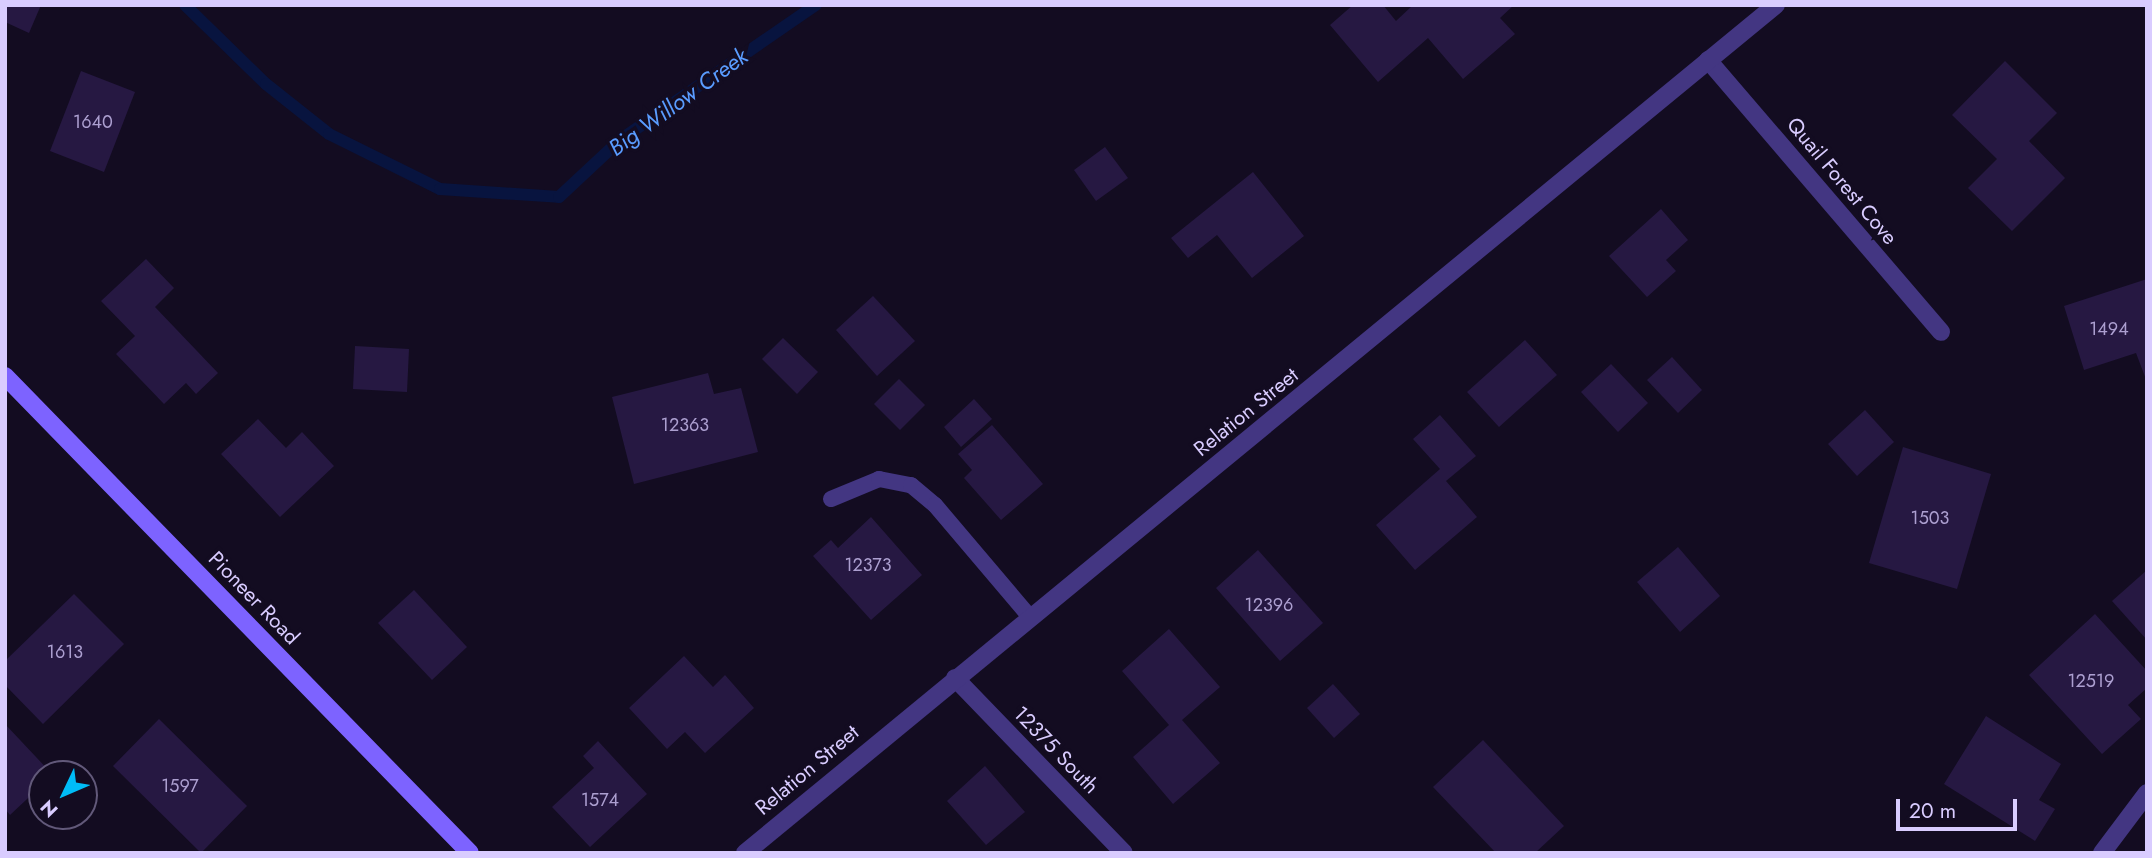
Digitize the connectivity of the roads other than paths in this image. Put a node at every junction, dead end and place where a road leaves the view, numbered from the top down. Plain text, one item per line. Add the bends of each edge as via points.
1 (1776, 5) edge
2 (1708, 60) junction
3 (1941, 332) dead end
4 (5, 376) edge
5 (831, 499) dead end
6 (1030, 617) junction
7 (955, 678) junction
8 (2147, 793) edge
9 (470, 853) edge
10 (745, 853) edge
11 (1124, 853) edge
12 (2102, 853) edge

1 - 2 street, Relation Street
2 - 3 street, Quail Forest Cove
2 - 6 street, Relation Street
4 - 9 street, Pioneer Road
5 - 6 lane via 879,479 911,485 935,505
6 - 7 street, Relation Street
7 - 10 street, Relation Street
7 - 11 street, 12375 South
8 - 12 street

